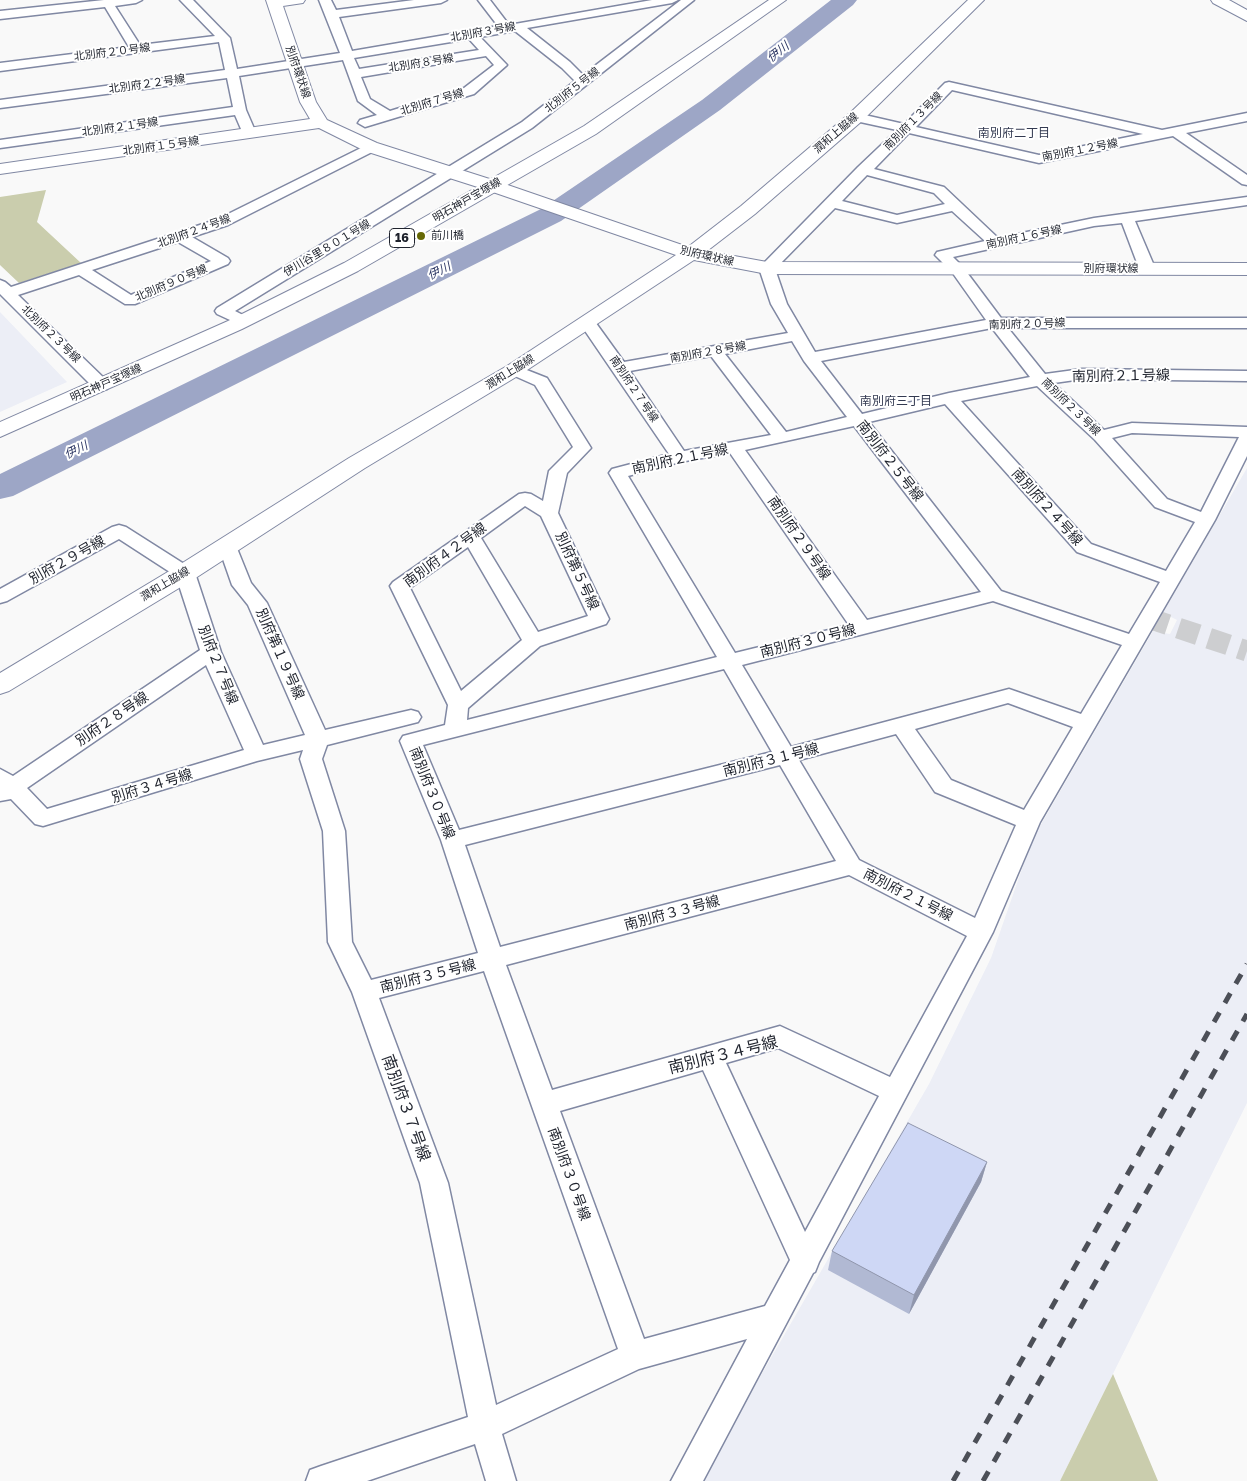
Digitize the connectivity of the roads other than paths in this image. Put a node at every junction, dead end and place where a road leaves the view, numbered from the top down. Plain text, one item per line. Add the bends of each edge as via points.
1 (136, 0) edge
2 (186, 0) edge
3 (298, 0) edge
4 (325, 0) edge
5 (441, 0) edge
6 (484, 0) edge
7 (672, 0) edge
8 (688, 0) edge
9 (779, 0) edge
10 (977, 0) edge
11 (1218, 0) edge
12 (273, 1) edge
13 (108, 4) junction
14 (332, 14) junction
15 (0, 15) edge
16 (1247, 16) edge
17 (511, 27) junction
18 (471, 34) junction
19 (224, 38) junction
20 (136, 49) junction
21 (488, 52) junction
22 (348, 55) junction
23 (294, 65) junction
24 (0, 67) edge
25 (233, 72) junction
26 (354, 74) junction
27 (582, 81) junction
28 (0, 104) edge
29 (240, 110) junction
30 (388, 116) junction
31 (856, 117) junction
32 (1247, 117) edge
33 (321, 123) junction
34 (365, 123) dead end
35 (906, 129) junction
36 (1168, 132) junction
37 (249, 133) junction
38 (0, 144) edge
39 (371, 147) junction
40 (0, 169) edge
41 (863, 170) junction
42 (449, 172) junction
43 (1247, 181) edge
44 (498, 188) junction
45 (1247, 201) edge
46 (832, 203) junction
47 (955, 206) junction
48 (1127, 218) junction
49 (181, 237) junction
50 (996, 244) junction
51 (691, 254) junction
52 (767, 268) junction
53 (1147, 268) junction
54 (80, 269) junction
55 (957, 269) junction
56 (1247, 269) edge
57 (4, 289) edge
58 (243, 321) junction
59 (587, 322) junction
60 (996, 322) junction
61 (1247, 323) edge
62 (796, 336) junction
63 (715, 350) junction
64 (810, 358) junction
65 (620, 368) junction
66 (514, 370) junction
67 (1247, 376) edge
68 (1041, 380) junction
69 (101, 385) junction
70 (949, 398) junction
71 (858, 420) junction
72 (0, 430) edge
73 (1247, 432) edge
74 (1101, 436) junction
75 (782, 438) junction
76 (1247, 438) edge
77 (735, 448) junction
78 (679, 458) junction
79 (549, 513) junction
80 (1206, 520) junction
81 (471, 536) junction
82 (227, 545) junction
83 (185, 573) junction
84 (1170, 579) junction
85 (994, 595) junction
86 (0, 597) edge
87 (862, 628) junction
88 (533, 641) junction
89 (1133, 642) junction
90 (211, 652) junction
91 (729, 661) junction
92 (0, 685) edge
93 (458, 705) junction
94 (411, 717) dead end
95 (1086, 724) junction
96 (901, 725) junction
97 (455, 730) junction
98 (318, 739) junction
99 (256, 754) junction
100 (786, 756) junction
101 (4, 786) edge
102 (1030, 821) junction
103 (452, 840) junction
104 (851, 866) junction
105 (981, 932) junction
106 (492, 960) junction
107 (364, 992) junction
108 (710, 1056) junction
109 (896, 1092) junction
110 (544, 1104) junction
111 (805, 1263) junction
112 (775, 1317) junction
113 (635, 1356) junction
114 (485, 1426) junction
115 (321, 1481) edge
116 (501, 1481) edge
117 (686, 1481) edge

1 - 13 street
2 - 19 street
3 - 12 street
4 - 14 street, 北別府７号線
5 - 14 street
6 - 17 street
7 - 17 street, 北別府３号線
8 - 27 street, 北別府５号線
9 - 44 street, 明石神戸宝塚線 / 16 via 590,130
10 - 31 street, 潤和上脇線
11 - 16 street
12 - 23 street, 別府環状線
13 - 15 street
13 - 20 street
14 - 22 street, 北別府７号線
17 - 18 street, 北別府３号線
17 - 27 street via 566,65
18 - 21 street, 北別府７号線
18 - 22 street, 北別府３号線
19 - 20 street, 北別府２０号線
19 - 25 street
20 - 24 street, 北別府２０号線
21 - 26 street, 北別府８号線
21 - 30 street, 北別府７号線 via 501,65 469,91
22 - 23 street, 北別府３号線
22 - 26 street, 北別府７号線
23 - 25 street, 北別府２２号線
23 - 33 street, 別府環状線 via 308,102
25 - 28 street, 北別府２２号線
25 - 29 street
26 - 30 street, 北別府７号線 via 364,101
27 - 42 street, 北別府５号線 via 527,125
29 - 37 street
29 - 38 street, 北別府２１号線
30 - 34 street
31 - 35 street, 南別府１２号線
31 - 51 street, 潤和上脇線 via 748,210
32 - 36 street, 南別府１２号線
33 - 37 street, 北別府１５号線
33 - 39 street, 別府環状線
35 - 36 street, 南別府１２号線 via 1039,159
35 - 36 street, 南別府１３号線 via 949,86
35 - 41 street, 南別府１３号線
36 - 43 street
37 - 40 street, 北別府１５号線
39 - 42 street, 別府環状線
39 - 49 street, 北別府２４号線 via 223,222
41 - 46 street, 南別府１３号線
41 - 47 street via 939,190
42 - 44 street, 別府環状線
42 - 58 street, 伊川谷里８０１号線 via 223,311
44 - 51 street, 別府環状線
44 - 58 street, 明石神戸宝塚線 / 16
45 - 48 street
46 - 47 street via 897,219
46 - 52 street, 南別府１３号線
47 - 50 street
48 - 50 street, 南別府１６号線 via 1094,222
48 - 53 street
49 - 54 street, 北別府２４号線
49 - 54 street, 北別府９０号線 via 222,261 130,302
50 - 55 street, 南別府１６号線 via 942,255
51 - 52 street, 別府環状線
51 - 59 street, 潤和上脇線
52 - 55 street, 別府環状線
52 - 62 street, 南別府２５号線 via 779,304
53 - 55 street, 別府環状線
53 - 56 street, 別府環状線
54 - 57 street, 北別府２４号線
55 - 60 street, 南別府２３号線
57 - 69 street, 北別府２３号線
58 - 69 street, 明石神戸宝塚線 / 16
59 - 65 street, 南別府２７号線
59 - 66 street, 潤和上脇線
60 - 61 street, 南別府２０号線
60 - 64 street, 南別府２０号線
60 - 68 street, 南別府２３号線
62 - 63 street, 南別府２８号線
62 - 64 street, 南別府２５号線
63 - 65 street, 南別府２８号線
63 - 75 street
64 - 71 street, 南別府２５号線
65 - 78 street, 南別府２７号線
66 - 79 street via 541,382 582,448 558,471
66 - 82 street, 潤和上脇線 via 356,463
67 - 68 street, 南別府２１号線 via 1082,374
68 - 70 street, 南別府２１号線
68 - 74 street, 南別府２３号線
69 - 72 street, 明石神戸宝塚線 / 16
70 - 71 street, 南別府２１号線
70 - 84 street, 南別府２４号線 via 1084,548
71 - 75 street, 南別府２１号線
71 - 85 street, 南別府２５号線
73 - 74 street via 1132,428
74 - 80 street, 南別府２３号線 via 1161,503
75 - 77 street, 南別府２１号線
76 - 80 street
77 - 78 street, 南別府２１号線
77 - 87 street, 南別府２９号線
78 - 91 street, 南別府２１号線 via 618,473
79 - 81 street, 南別府４２号線 via 525,498
79 - 88 street, 別府第５号線 via 600,619
80 - 84 street
81 - 88 street
81 - 93 street, 南別府４２号線 via 400,586
82 - 83 street, 潤和上脇線
82 - 98 street, 別府第１９号線 via 242,585 257,603
83 - 86 street, 別府２９号線 via 120,531
83 - 90 street, 別府２７号線
83 - 92 street, 潤和上脇線
84 - 89 street
85 - 87 street, 南別府３０号線
85 - 89 street
87 - 91 street, 南別府３０号線
88 - 93 street, 別府第５号線
89 - 95 street
90 - 99 street, 別府２７号線
90 - 101 street, 別府２８号線
91 - 97 street, 南別府３０号線
91 - 100 street, 南別府２１号線
93 - 97 street
94 - 98 street
95 - 96 street, 南別府３１号線 via 1008,696
95 - 102 street
96 - 100 street, 南別府３１号線
96 - 102 street via 943,786
97 - 103 street, 南別府３０号線 via 411,741
98 - 99 street, 別府３４号線
98 - 107 street, 南別府３７号線 via 311,759 334,831 340,942
99 - 101 street, 別府３４号線 via 43,818
100 - 103 street, 南別府３１号線
100 - 104 street, 南別府２１号線
102 - 105 street
103 - 106 street, 南別府３０号線
104 - 105 street, 南別府２１号線
104 - 106 street, 南別府３３号線
105 - 109 street
106 - 107 street, 南別府３５号線
106 - 110 street, 南別府３０号線
107 - 114 street, 南別府３７号線 via 434,1183
108 - 109 street, 南別府３４号線 via 780,1037
108 - 110 street, 南別府３４号線
108 - 111 street
109 - 111 street
110 - 113 street, 南別府３０号線
111 - 112 street
112 - 113 street
112 - 117 street
113 - 114 street
114 - 115 street
114 - 116 street, 南別府３７号線

